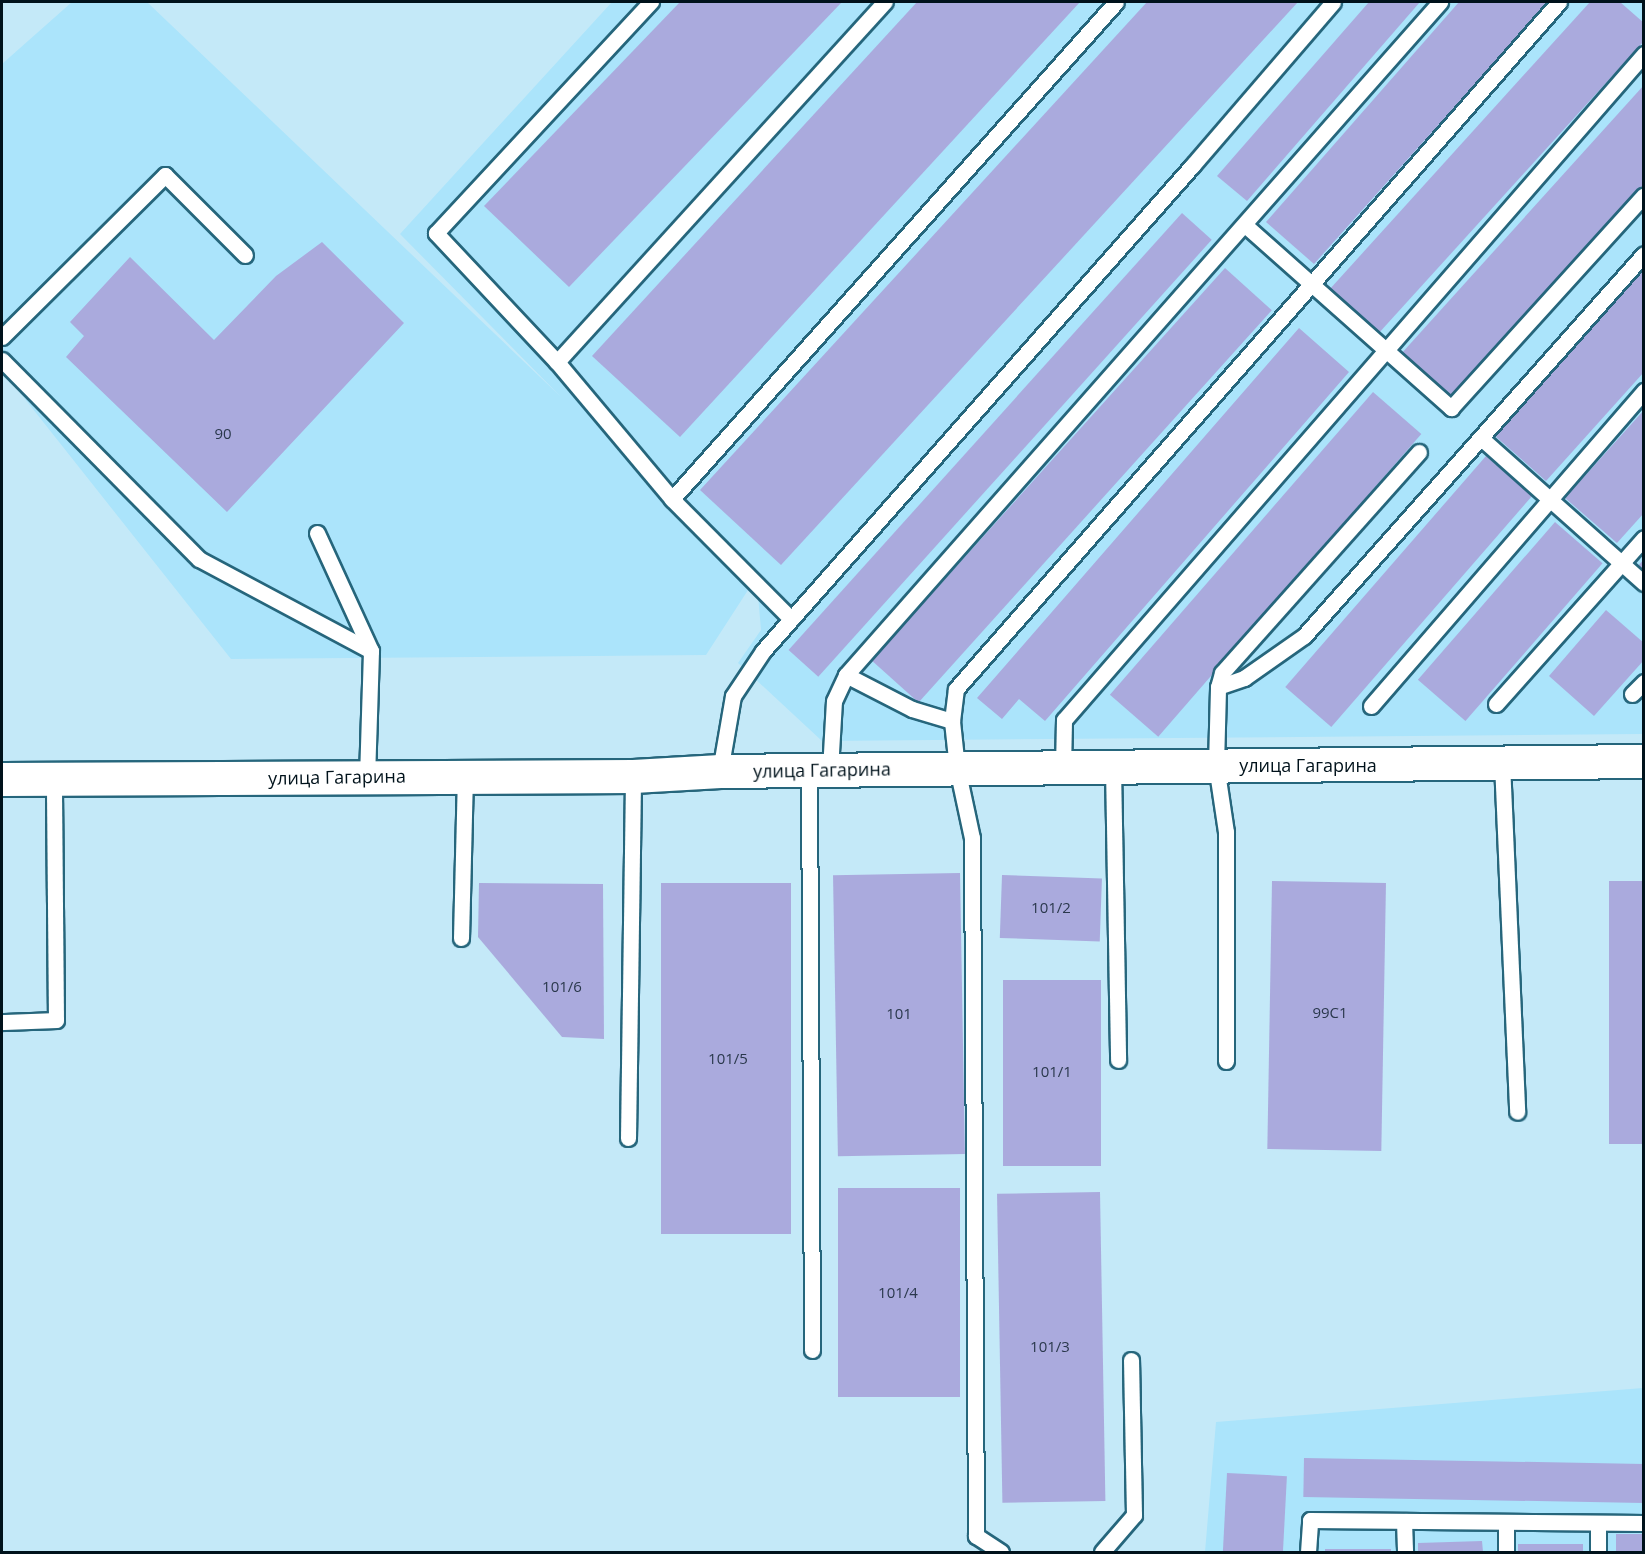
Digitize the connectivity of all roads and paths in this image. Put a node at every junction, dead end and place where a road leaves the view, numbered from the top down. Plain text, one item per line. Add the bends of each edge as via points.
1 (651, 2) edge
2 (885, 2) edge
3 (1116, 2) edge
4 (1333, 2) edge
5 (1440, 2) edge
6 (1559, 2) edge
7 (1644, 54) edge
8 (1644, 195) edge
9 (1245, 225) junction
10 (1644, 254) edge
11 (245, 255) dead end
12 (1315, 284) junction
13 (2, 337) edge
14 (1385, 349) junction
15 (2, 360) edge
16 (557, 362) junction
17 (1644, 392) edge
18 (1481, 438) junction
19 (1419, 452) dead end
20 (1549, 498) junction
21 (672, 499) junction
22 (317, 533) dead end
23 (1644, 538) edge
24 (1621, 563) junction
25 (1644, 584) edge
26 (791, 619) junction
27 (371, 651) junction
28 (846, 675) junction
29 (1644, 682) edge
30 (1218, 687) junction
31 (1632, 694) dead end
32 (1496, 704) dead end
33 (1371, 706) dead end
34 (952, 721) junction
35 (1644, 761) edge
36 (1502, 763) junction
37 (1216, 765) junction
38 (1113, 767) junction
39 (957, 768) junction
40 (1063, 768) junction
41 (819, 770) junction
42 (720, 771) junction
43 (465, 776) junction
44 (633, 776) junction
45 (367, 777) junction
46 (2, 779) edge
47 (54, 780) junction
48 (461, 938) dead end
49 (2, 1022) edge
50 (1118, 1060) dead end
51 (1226, 1061) dead end
52 (1517, 1112) dead end
53 (628, 1138) dead end
54 (812, 1350) dead end
55 (1131, 1360) dead end
56 (1404, 1521) junction
57 (1506, 1522) junction
58 (1598, 1523) junction
59 (1644, 1523) edge
60 (1001, 1552) edge
61 (1102, 1552) edge
62 (1308, 1552) edge
63 (1405, 1552) edge
64 (1506, 1552) edge
65 (1598, 1552) edge

1 - 16 lane via 436,233
2 - 16 lane
3 - 21 lane
4 - 26 lane
5 - 9 lane
6 - 12 lane
7 - 14 lane
8 - 14 lane via 1451,408
9 - 12 lane
9 - 28 lane
10 - 18 lane
11 - 13 lane via 165,175
12 - 14 lane
12 - 34 lane via 957,689
14 - 40 lane via 1064,720
15 - 27 lane via 199,559
16 - 21 lane
17 - 20 lane
18 - 20 lane
18 - 30 lane via 1304,636 1244,678
19 - 30 lane via 1222,673
20 - 24 lane
20 - 33 lane
21 - 26 lane
22 - 27 lane
23 - 24 lane
24 - 25 lane
24 - 32 lane
26 - 42 lane via 763,651 733,696
27 - 45 lane
28 - 34 lane via 912,708
28 - 41 lane via 834,701
29 - 31 lane
30 - 37 lane
34 - 39 lane
35 - 36 street, улица Гагарина
36 - 37 street, улица Гагарина
36 - 52 lane
37 - 38 street, улица Гагарина
37 - 51 lane via 1226,832
38 - 40 street, улица Гагарина
38 - 50 lane
39 - 40 street, улица Гагарина
39 - 41 street, улица Гагарина
39 - 60 lane via 972,837 976,1536
41 - 42 street, улица Гагарина
41 - 54 lane
42 - 44 street, улица Гагарина
43 - 44 street, улица Гагарина
43 - 45 street, улица Гагарина
43 - 48 lane
44 - 53 lane
45 - 47 street, улица Гагарина
46 - 47 street, улица Гагарина
47 - 49 lane via 56,1020
55 - 61 lane via 1134,1515
56 - 57 lane
56 - 62 lane via 1310,1520
56 - 63 lane
57 - 58 lane
57 - 64 lane
58 - 59 lane
58 - 65 lane

